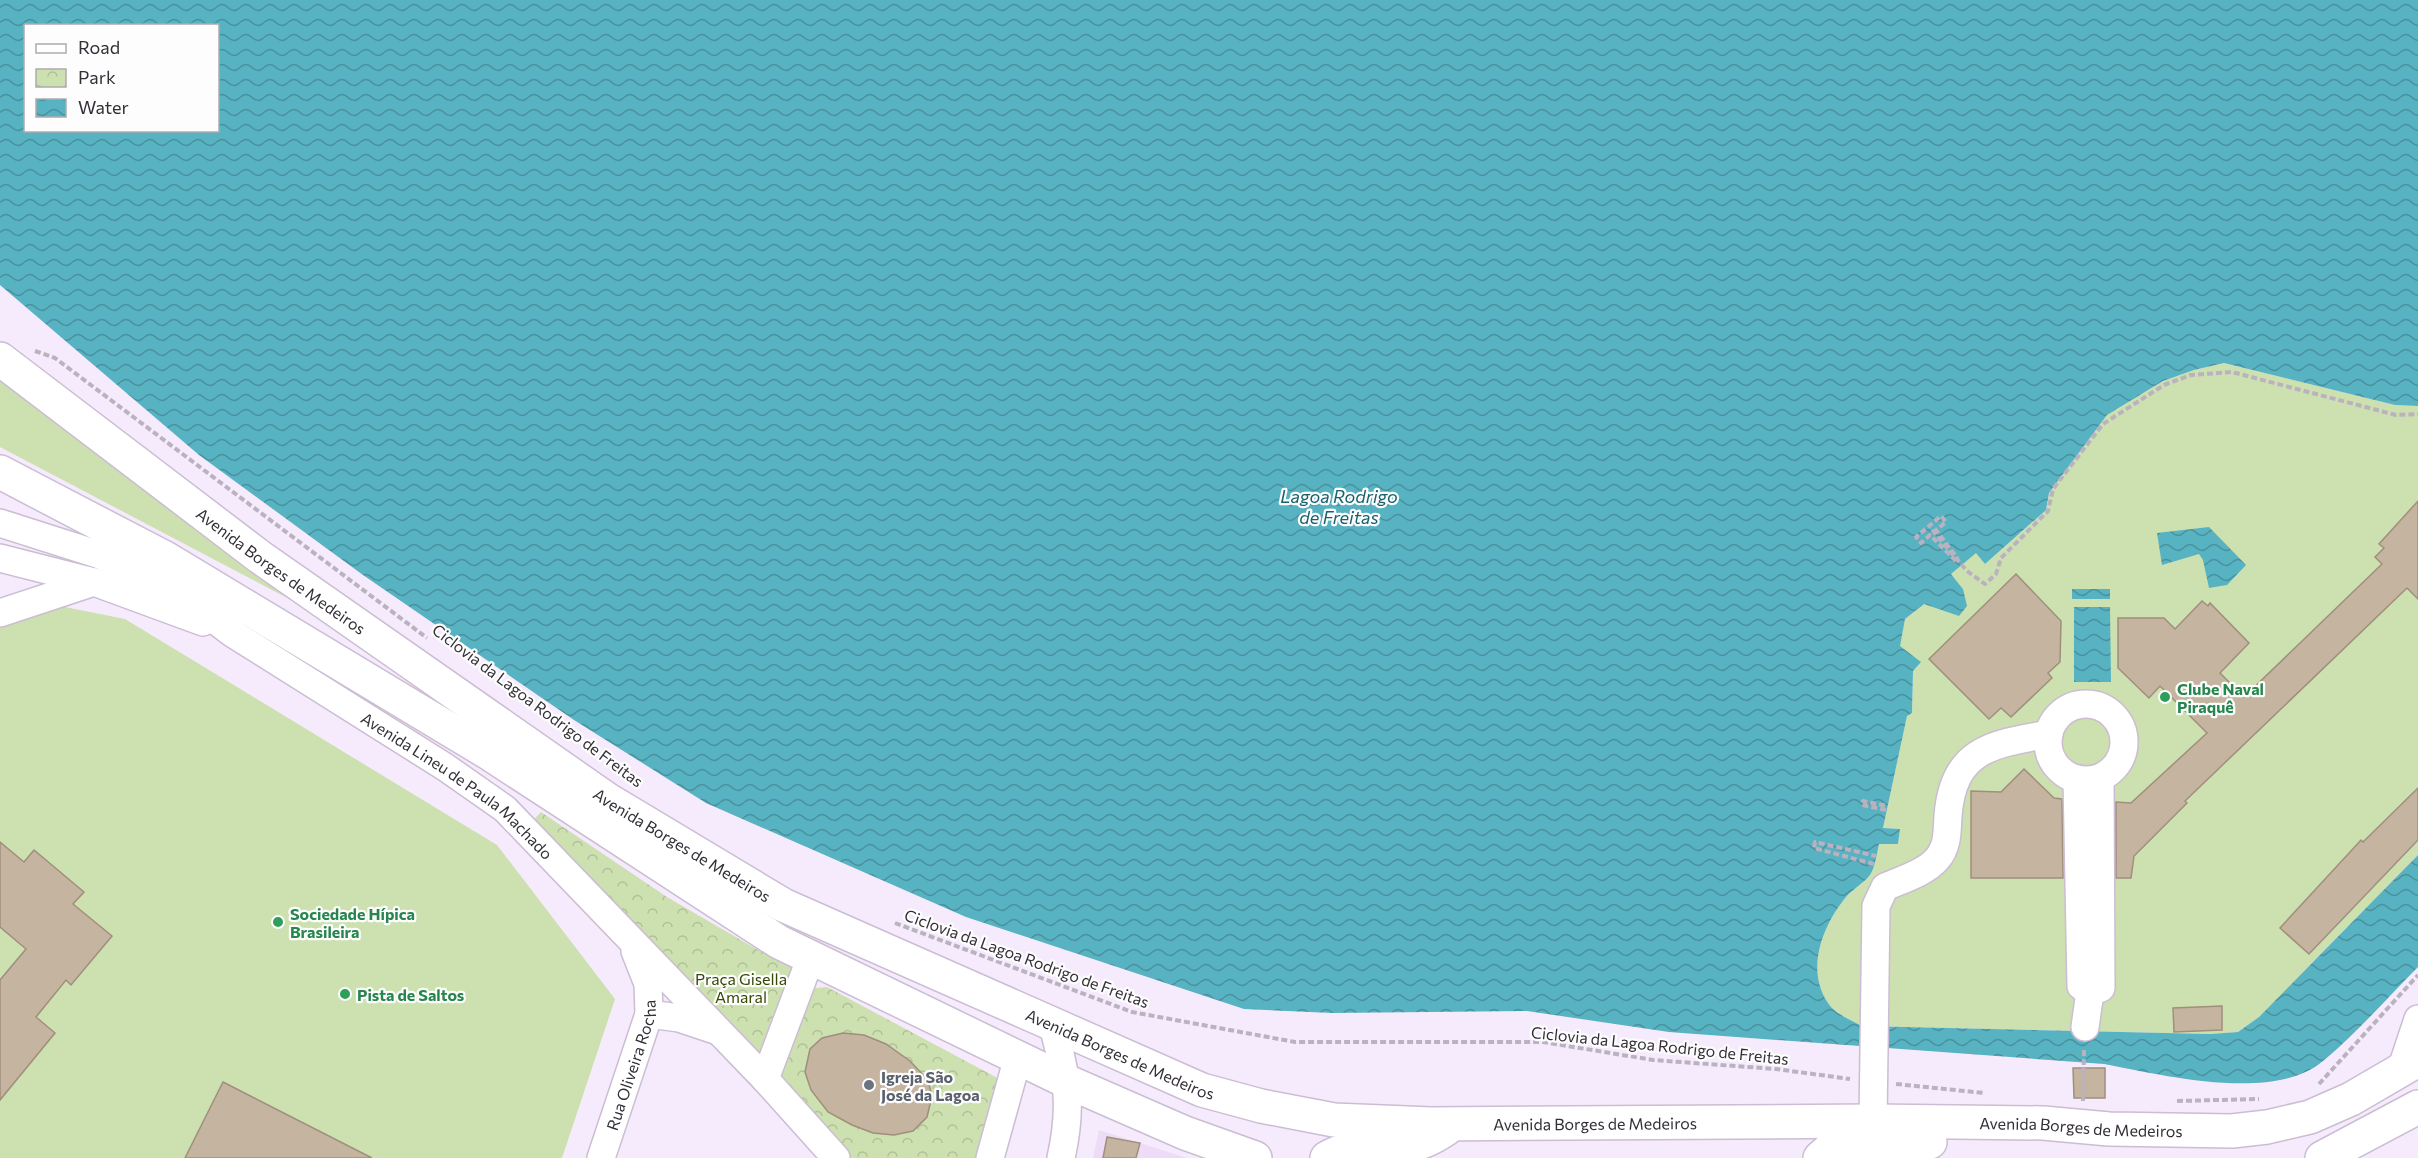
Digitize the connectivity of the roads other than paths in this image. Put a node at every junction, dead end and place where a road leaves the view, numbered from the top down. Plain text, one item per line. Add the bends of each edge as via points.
1 (0, 360) edge
2 (0, 472) edge
3 (0, 523) edge
4 (100, 555) junction
5 (0, 556) edge
6 (165, 558) junction
7 (94, 582) junction
8 (0, 613) edge
9 (232, 633) junction
10 (2049, 734) junction
11 (2088, 779) junction
12 (629, 939) junction
13 (811, 957) junction
14 (649, 1014) junction
15 (2418, 1019) edge
16 (1053, 1026) junction
17 (2085, 1027) road end
18 (719, 1032) junction
19 (1018, 1057) junction
20 (2409, 1065) edge
21 (765, 1079) junction
22 (1066, 1081) junction
23 (1874, 1092) junction
24 (2418, 1107) edge
25 (2076, 1109) junction
26 (1453, 1125) junction
27 (601, 1158) edge
28 (836, 1158) edge
29 (990, 1158) edge
30 (1061, 1158) edge
31 (1255, 1158) edge
32 (1327, 1158) edge
33 (1820, 1158) edge
34 (2322, 1158) edge

1 - 16 highway, Avenida Borges de Medeiros via 260,557 608,800 783,905
2 - 6 highway, Avenida Borges de Medeiros
3 - 4 street, Avenida Lineu de Paula Machado
4 - 5 street
4 - 6 street
4 - 9 street, Avenida Lineu de Paula Machado via 167,584
5 - 7 street
6 - 13 highway, Avenida Borges de Medeiros via 487,752 779,942
7 - 8 street
7 - 9 street
9 - 12 street, Avenida Lineu de Paula Machado via 445,766 505,809
10 - 11 street via 2050,757 2066,775
10 - 11 street via 2053,722 2071,706 2089,704 2107,710 2119,723 2124,741 2118,764
10 - 23 street via 1986,748 1968,762 1955,777 1950,793 1947,840 1942,852 1936,861 1885,887 1880,895 1876,906
11 - 17 street via 2090,935 2081,986 2090,992
12 - 14 street, Rua Oliveira Rocha via 648,984
12 - 18 street, Avenida Lineu de Paula Machado
13 - 19 highway, Avenida Borges de Medeiros
13 - 21 street
14 - 18 street via 679,1018
14 - 27 street, Rua Oliveira Rocha
15 - 20 street
16 - 22 street
16 - 26 highway, Avenida Borges de Medeiros via 1202,1090 1261,1106 1335,1120
18 - 21 street, Avenida Lineu de Paula Machado
19 - 22 highway, Avenida Borges de Medeiros
19 - 29 street
20 - 25 highway, Avenida Borges de Medeiros via 2351,1099 2310,1117 2267,1127 2232,1131
21 - 28 street, Avenida Lineu de Paula Machado
22 - 30 street via 1069,1106
22 - 31 highway, Avenida Borges de Medeiros via 1185,1133
23 - 25 highway, Avenida Borges de Medeiros
23 - 26 highway, Avenida Borges de Medeiros
24 - 34 highway
25 - 33 highway via 2003,1139 1839,1146
26 - 32 highway via 1410,1146 1342,1152

